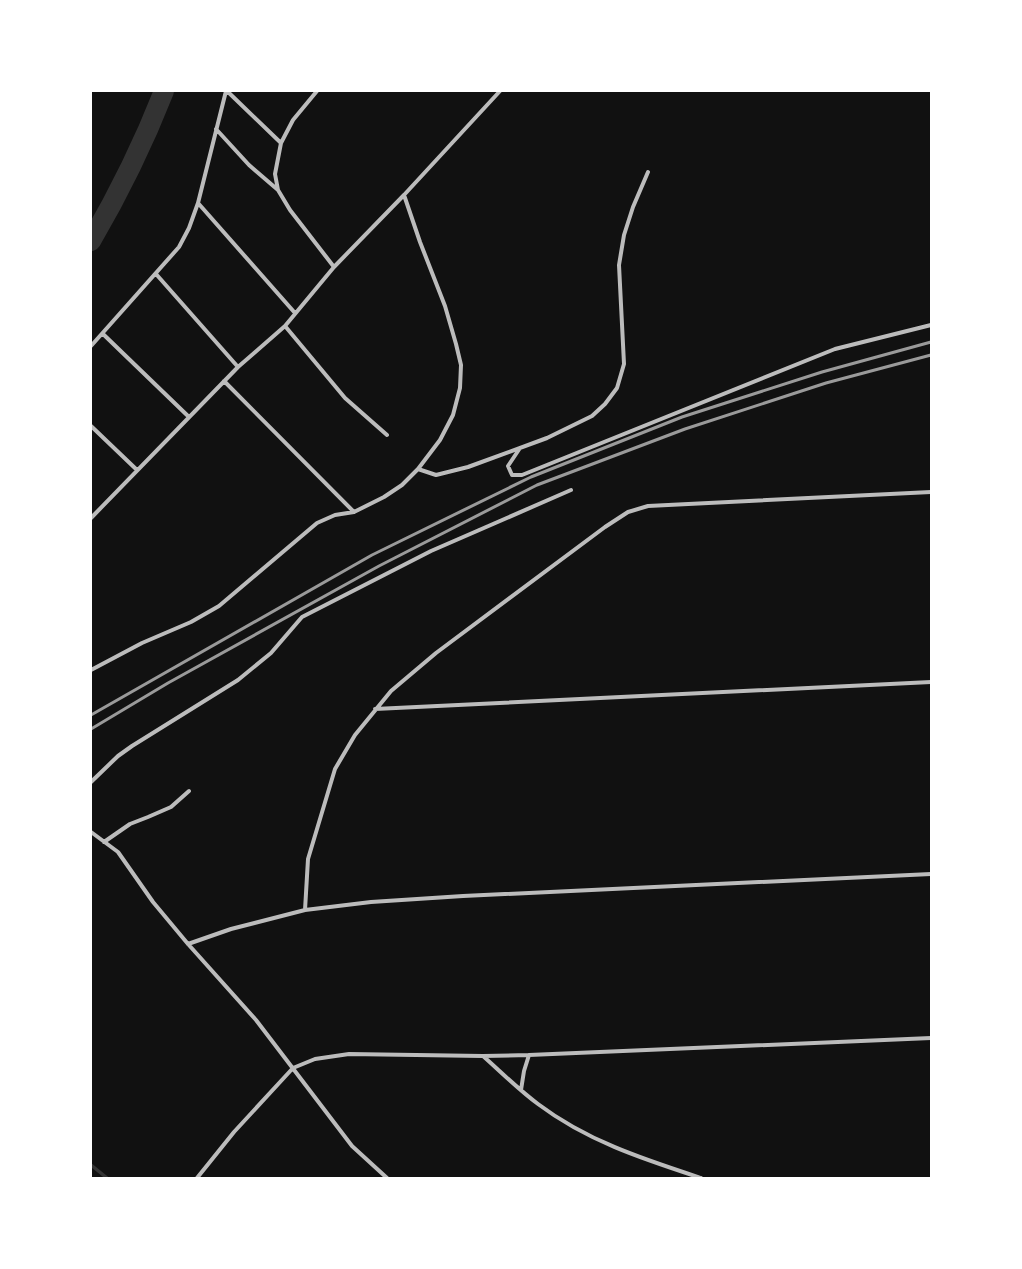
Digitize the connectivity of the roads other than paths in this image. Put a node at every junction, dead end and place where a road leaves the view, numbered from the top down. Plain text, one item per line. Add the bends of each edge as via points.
1 (226, 91) edge
2 (317, 91) edge
3 (500, 91) edge
4 (216, 129) junction
5 (281, 143) junction
6 (648, 172) dead end
7 (278, 190) junction
8 (404, 195) junction
9 (198, 204) junction
10 (334, 267) junction
11 (156, 274) junction
12 (295, 314) junction
13 (285, 326) junction
14 (931, 326) edge
15 (103, 334) junction
16 (91, 346) edge
17 (238, 367) junction
18 (224, 381) junction
19 (189, 417) junction
20 (91, 426) edge
21 (387, 435) dead end
22 (520, 448) junction
23 (138, 470) junction
24 (418, 470) junction
25 (571, 490) dead end
26 (931, 492) edge
27 (354, 512) junction
28 (91, 518) edge
29 (91, 670) edge
30 (931, 682) edge
31 (375, 709) junction
32 (91, 782) edge
33 (189, 791) dead end
34 (91, 832) edge
35 (104, 842) junction
36 (931, 874) edge
37 (305, 910) junction
38 (188, 944) junction
39 (931, 1038) edge
40 (529, 1055) junction
41 (483, 1056) junction
42 (293, 1068) junction
43 (521, 1090) junction
44 (197, 1178) edge
45 (387, 1178) edge
46 (701, 1178) edge

1 - 4 street
1 - 5 street
2 - 5 street via 293,120
3 - 8 street
4 - 7 street via 249,165
4 - 9 street
5 - 7 street via 275,174
6 - 22 street via 624,235 619,265 624,364 617,388 592,416
7 - 10 street via 290,210
8 - 10 street
8 - 24 street via 445,306 461,365 460,388 453,415 440,440
9 - 11 street via 179,247
9 - 12 street
10 - 12 street
11 - 15 street
11 - 17 street
12 - 13 street
13 - 17 street
13 - 21 street via 345,398
14 - 22 street via 835,349 522,475 512,475 508,466
15 - 16 street
15 - 19 street
17 - 18 street
18 - 19 street
18 - 27 street
19 - 23 street
20 - 23 street
22 - 24 street via 468,467 436,475
23 - 28 street
24 - 27 street via 384,497
25 - 32 street via 431,551 302,618 271,653 238,680 132,746
26 - 31 street via 648,506 628,512 436,653 391,691
27 - 29 street via 335,515 317,523 219,606
30 - 31 street
31 - 37 street via 355,735 335,769 308,859
33 - 35 street via 171,807 130,824
34 - 35 street
35 - 38 street via 118,852 153,902
36 - 37 street via 463,896 371,902
37 - 38 street via 231,929
38 - 42 street via 256,1020
39 - 40 street
40 - 41 street
40 - 43 street
41 - 42 street via 350,1054 315,1059
41 - 43 street
42 - 44 street via 234,1132
42 - 45 street via 352,1146
43 - 46 street via 543,1108 589,1137 638,1158

